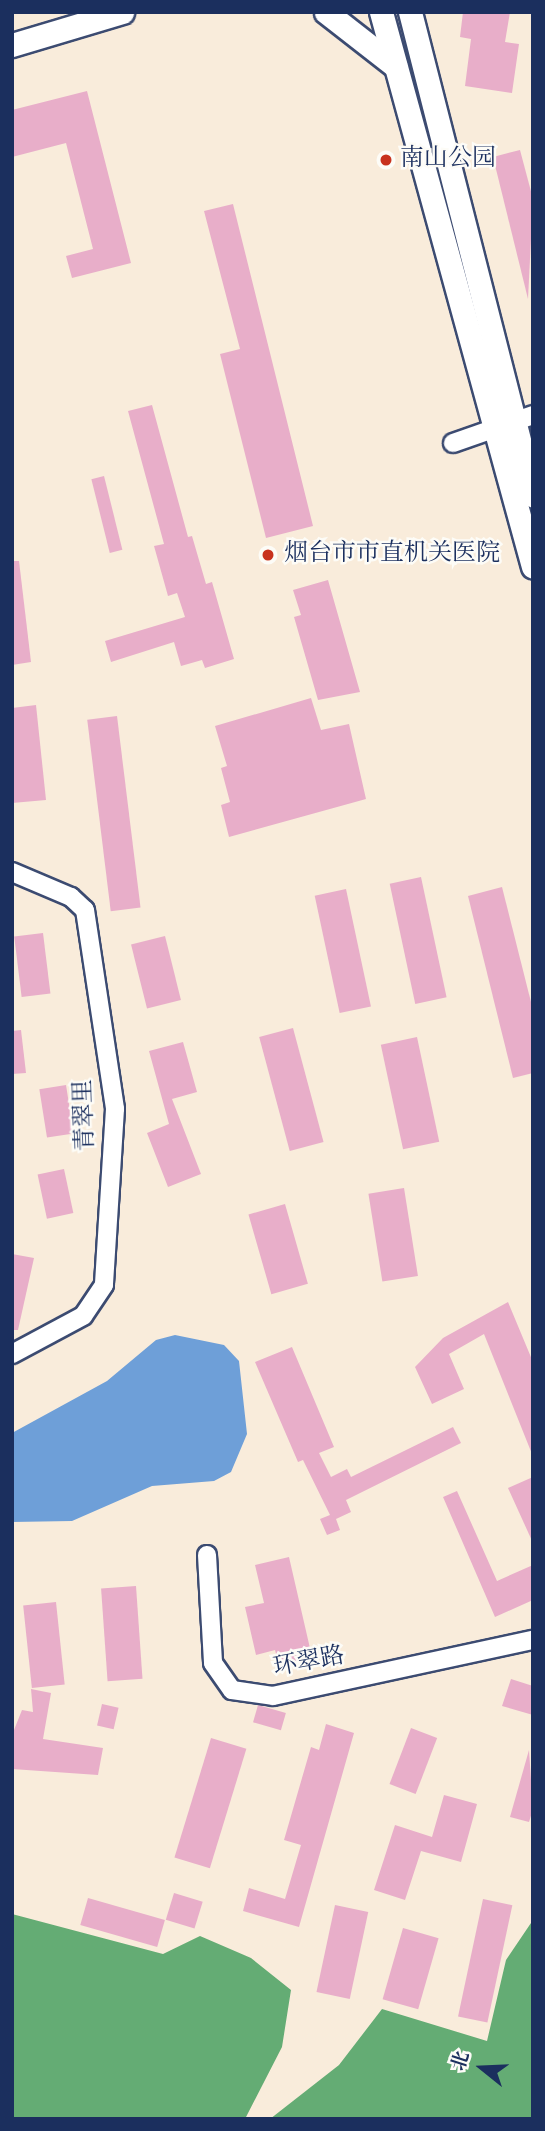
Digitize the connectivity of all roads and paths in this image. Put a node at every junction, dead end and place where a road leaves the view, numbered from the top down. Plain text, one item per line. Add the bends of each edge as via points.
1 (122, 12) edge
2 (326, 12) edge
3 (381, 12) edge
4 (410, 12) edge
5 (12, 45) edge
6 (397, 69) junction
7 (515, 420) edge
8 (453, 443) dead end
9 (533, 496) edge
10 (533, 567) edge
11 (12, 873) edge
12 (12, 1354) edge
13 (207, 1555) dead end
14 (533, 1640) edge

1 - 5 main road
2 - 6 main road
3 - 6 main road
4 - 7 main road
6 - 7 main road
7 - 8 street
7 - 9 main road
7 - 10 main road
11 - 12 street, 青翠里 via 71,897 85,910 115,1109 104,1285 83,1316
13 - 14 street, 环翠路 via 214,1663 232,1690 273,1696

